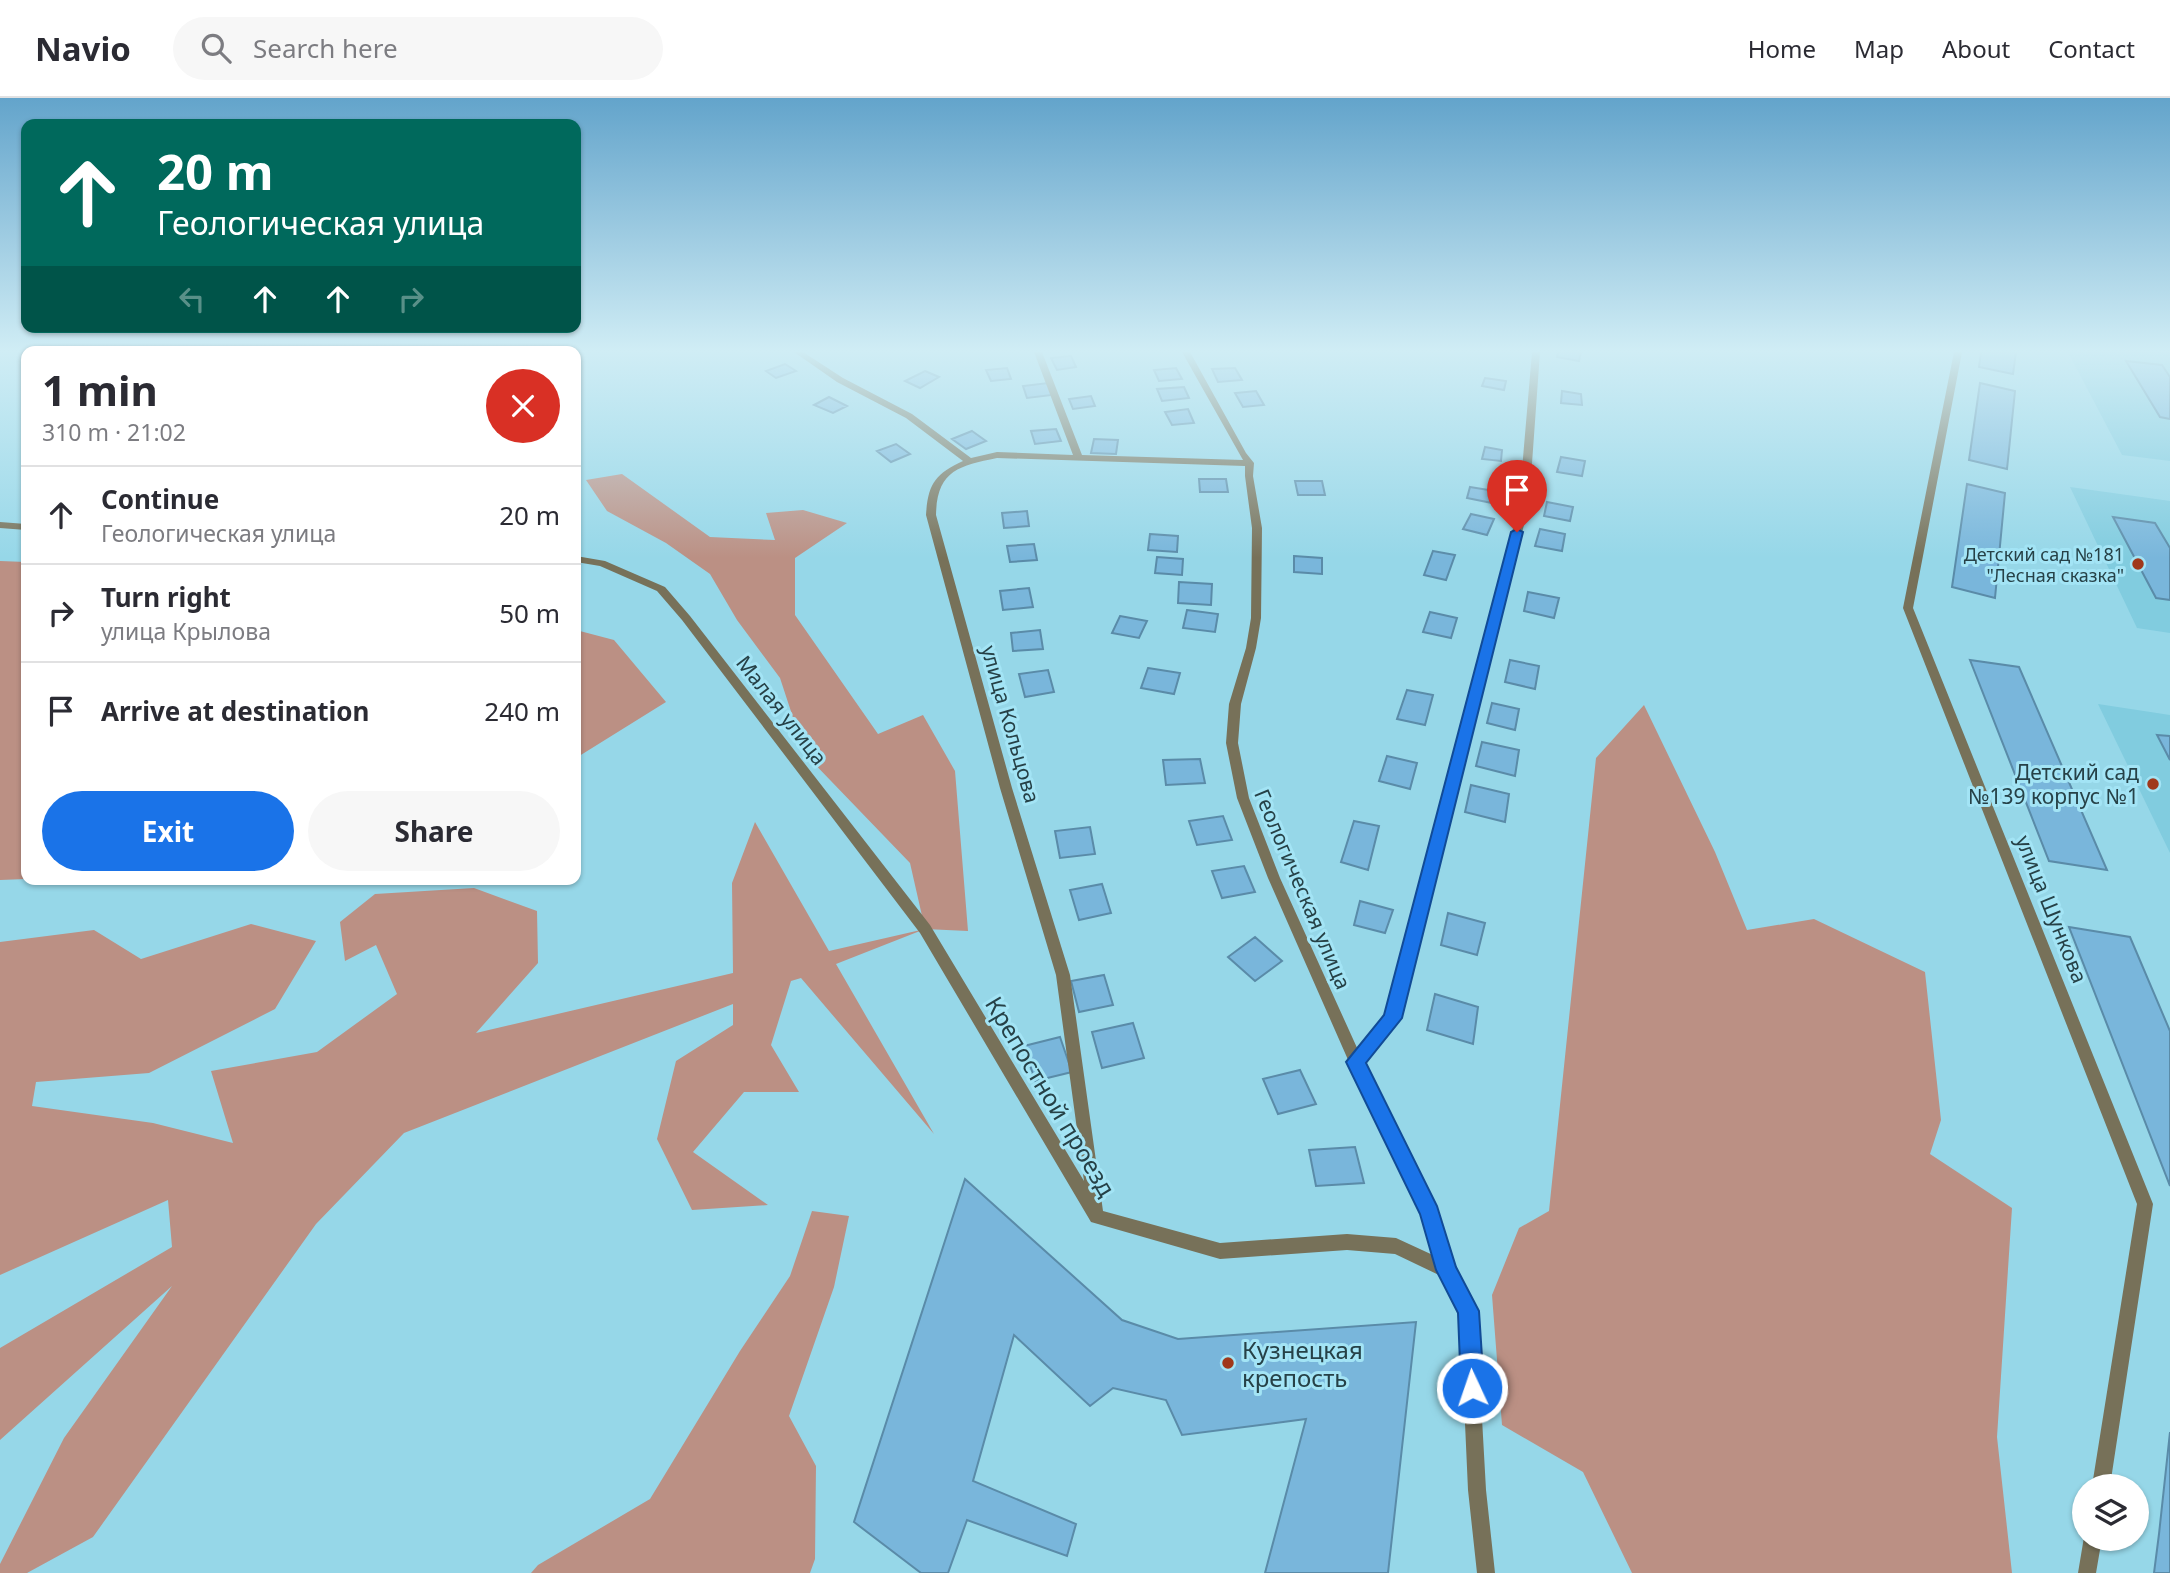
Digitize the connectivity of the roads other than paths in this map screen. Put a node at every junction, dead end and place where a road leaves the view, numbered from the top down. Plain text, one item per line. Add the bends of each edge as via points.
1 (915, 421) edge
2 (1064, 421) edge
3 (1224, 421) edge
4 (1531, 421) edge
5 (1945, 421) edge
6 (1078, 457) junction
7 (969, 461) junction
8 (1250, 463) junction
9 (0, 524) edge
10 (21, 526) edge
11 (581, 560) edge
12 (925, 929) joint
13 (1356, 1062) junction
14 (1097, 1217) junction
15 (1447, 1270) junction
16 (2103, 1474) edge
17 (2091, 1551) edge
18 (1486, 1573) edge
19 (2087, 1573) edge

1 - 7 street
2 - 6 street
3 - 8 street, Геологическая улица
4 - 13 street via 1524,505 1393,1018
5 - 16 street, улица Шункова via 1909,608 2145,1204
6 - 7 street via 997,455
6 - 8 street
7 - 14 street, улица Кольцова via 943,473 931,494 930,515 1063,975
8 - 13 street, Геологическая улица via 1257,528 1256,618 1235,704 1231,743 1242,798 1269,867
9 - 10 street
11 - 12 street, Малая улица via 602,563 661,589
12 - 14 street, Крепостной проезд
13 - 15 street, Геологическая улица via 1430,1212
14 - 15 street, Крепостной проезд via 1220,1251 1348,1242 1396,1246
15 - 18 street via 1468,1311
17 - 19 street

